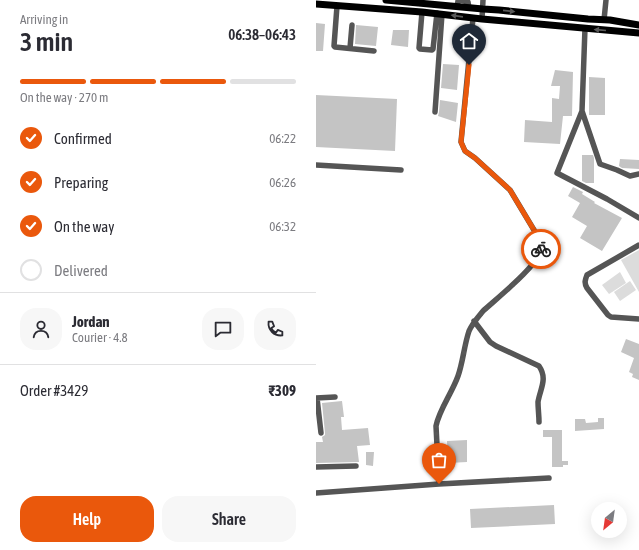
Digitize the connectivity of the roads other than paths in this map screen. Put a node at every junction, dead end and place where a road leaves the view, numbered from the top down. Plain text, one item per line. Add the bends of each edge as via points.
1 (386, 0) edge
2 (483, 0) edge
3 (606, 0) edge
4 (439, 2) edge
5 (448, 3) edge
6 (316, 4) edge
7 (338, 6) junction
8 (483, 9) junction
9 (422, 12) junction
10 (440, 14) junction
11 (473, 18) junction
12 (482, 19) junction
13 (604, 20) junction
14 (352, 25) dead end
15 (639, 25) edge
16 (584, 28) junction
17 (639, 33) edge
18 (350, 48) junction
19 (374, 51) dead end
20 (582, 111) junction
21 (435, 112) dead end
22 (316, 165) edge
23 (401, 170) dead end
24 (639, 174) edge
25 (639, 218) edge
26 (639, 245) edge
27 (639, 319) edge
28 (474, 322) junction
29 (335, 397) dead end
30 (316, 398) edge
31 (539, 422) dead end
32 (320, 433) dead end
33 (356, 466) dead end
34 (316, 467) edge
35 (549, 478) dead end
36 (439, 484) junction
37 (316, 493) edge

1 - 4 main road
2 - 8 street
3 - 13 street
4 - 5 main road
5 - 8 main road via 457,7
6 - 7 main road
7 - 9 main road
7 - 18 street via 334,46
8 - 12 street
8 -> 13 main road
9 - 10 main road
9 - 10 street via 420,49 433,49
11 -> 10 main road
10 - 21 street
11 - 12 main road
11 - 28 street via 461,142 465,151 510,190 540,240 542,248 528,270
12 - 16 main road
13 - 15 main road
14 - 18 street
17 -> 16 main road
16 - 20 street
18 - 19 street
20 - 24 street via 600,164 630,176
20 - 25 street via 557,173
22 - 23 street
26 - 27 street via 587,275 585,284 608,315 614,318
28 - 31 street via 490,342 539,366 544,378 538,403
28 - 36 street via 459,375 437,420
29 - 30 street
30 - 32 street
33 - 34 street
35 - 36 street
36 - 37 street

